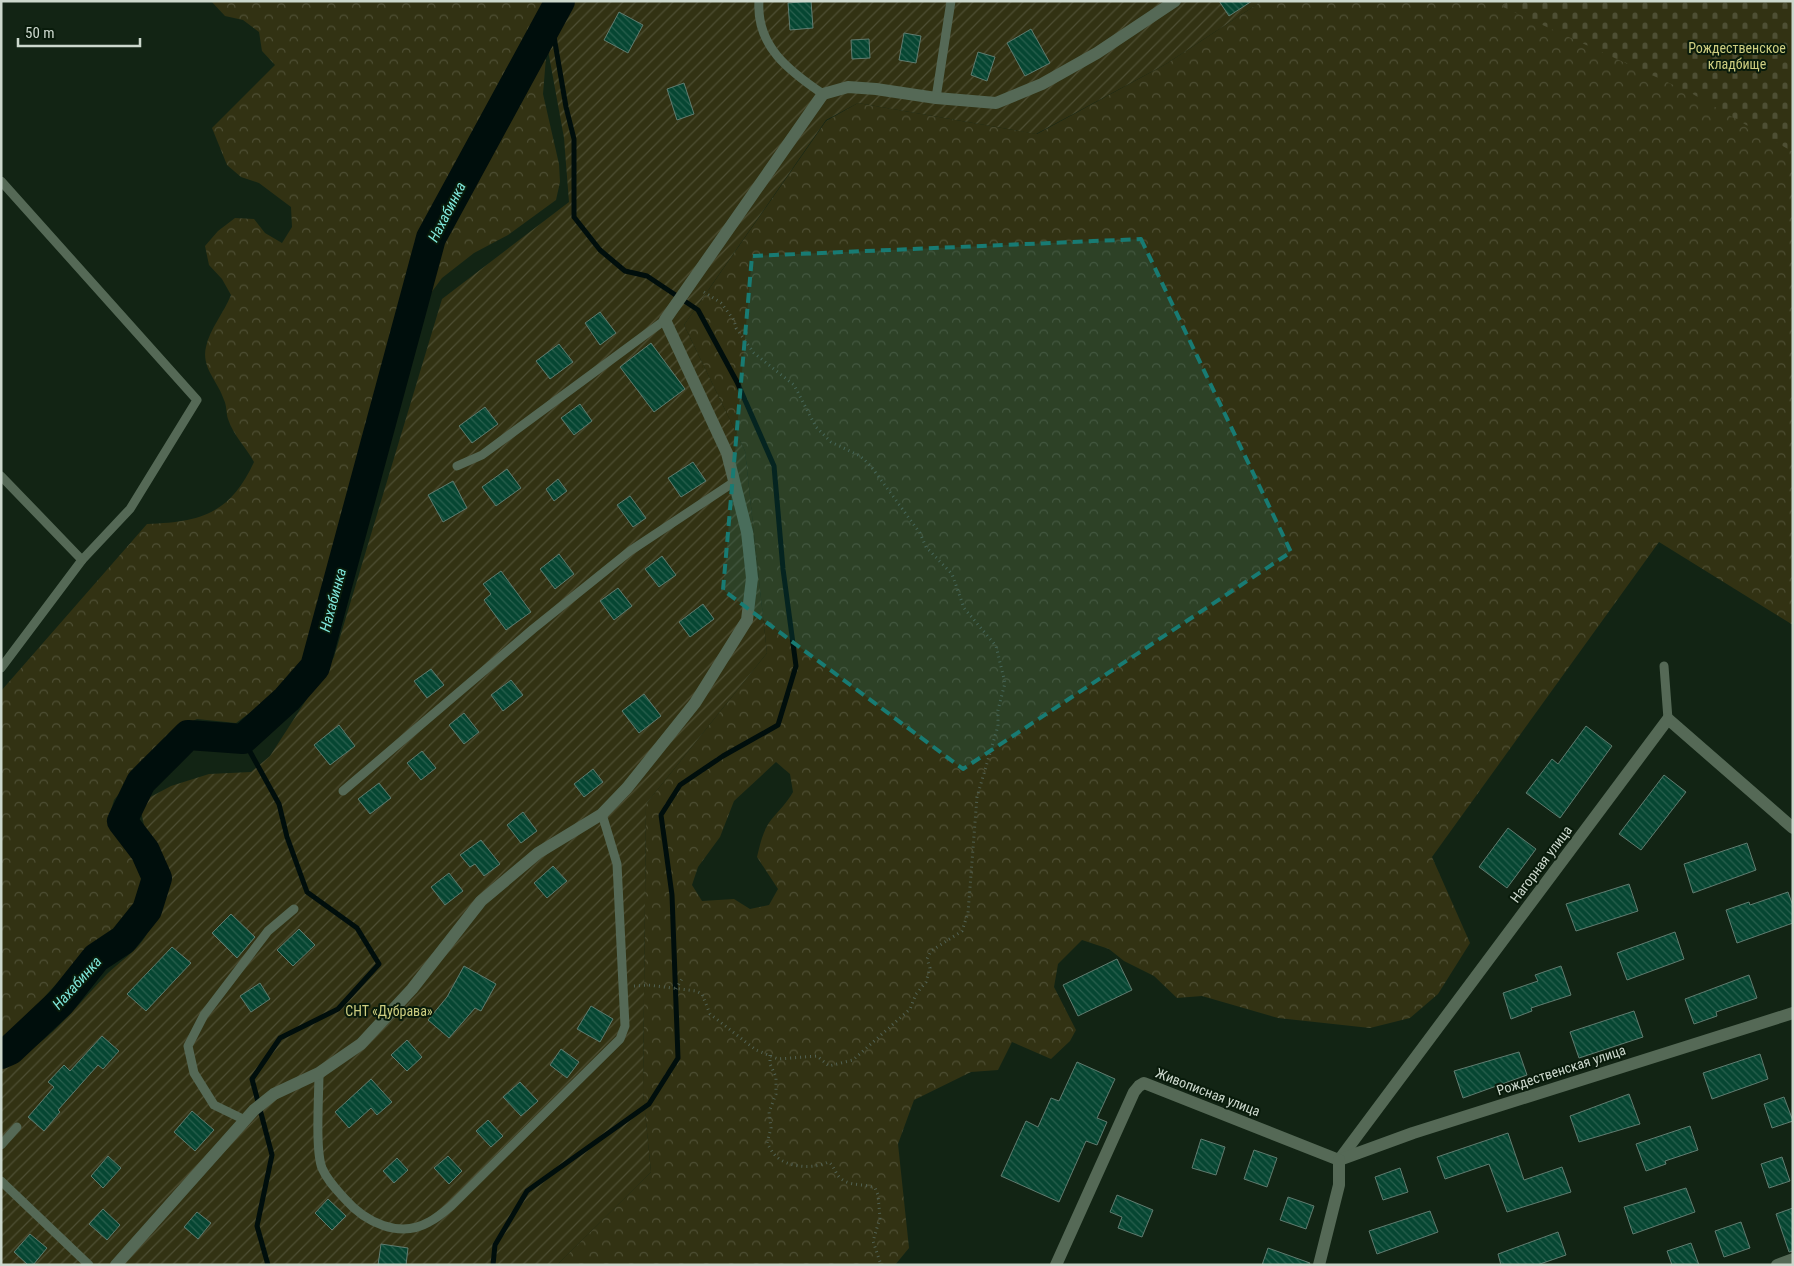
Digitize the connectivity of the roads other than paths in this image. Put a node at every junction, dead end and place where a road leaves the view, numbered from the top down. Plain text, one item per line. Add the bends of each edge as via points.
1 (759, 1) edge
2 (951, 1) edge
3 (1175, 1) edge
4 (823, 94) junction
5 (936, 98) junction
6 (1, 181) edge
7 (665, 320) junction
8 (457, 466) dead end
9 (1, 476) edge
10 (734, 482) junction
11 (82, 560) junction
12 (1664, 666) dead end
13 (1, 668) edge
14 (1668, 719) junction
15 (343, 791) dead end
16 (602, 814) junction
17 (1793, 828) edge
18 (294, 909) dead end
19 (1793, 1013) edge
20 (319, 1073) junction
21 (245, 1120) junction
22 (17, 1127) dead end
23 (1, 1145) edge
24 (1339, 1160) junction
25 (1, 1181) edge
26 (1793, 1259) edge
27 (90, 1265) edge
28 (116, 1265) edge
29 (1056, 1265) edge
30 (1319, 1265) edge
31 (1777, 1265) edge

1 - 4 lane via 762,33 775,53 798,77
2 - 5 lane
3 - 5 street via 1097,53 1042,84 996,103
4 - 5 street via 848,87
4 - 7 street
6 - 11 lane via 197,400 130,509
7 - 8 lane via 482,455
7 - 10 street via 727,453
9 - 11 lane
10 - 15 lane via 630,551
10 - 16 street via 747,532 752,578 747,620 695,703
11 - 13 lane
12 - 14 lane
14 - 17 street
14 - 24 street, Нагорная улица
16 - 20 street via 538,853 481,901 412,989 361,1044
16 - 20 lane via 617,864 625,1026 620,1039 451,1206 428,1223 408,1229 390,1228 368,1220 348,1202 322,1167 318,1127
18 - 21 lane via 268,931 204,1015 188,1046 194,1073 214,1105
19 - 24 street, Рождественская улица
20 - 21 street via 274,1094
21 - 28 street
22 - 23 lane
24 - 29 street, Живописная улица via 1144,1083 1134,1092
24 - 30 street via 1339,1184
25 - 27 lane
26 - 31 street

